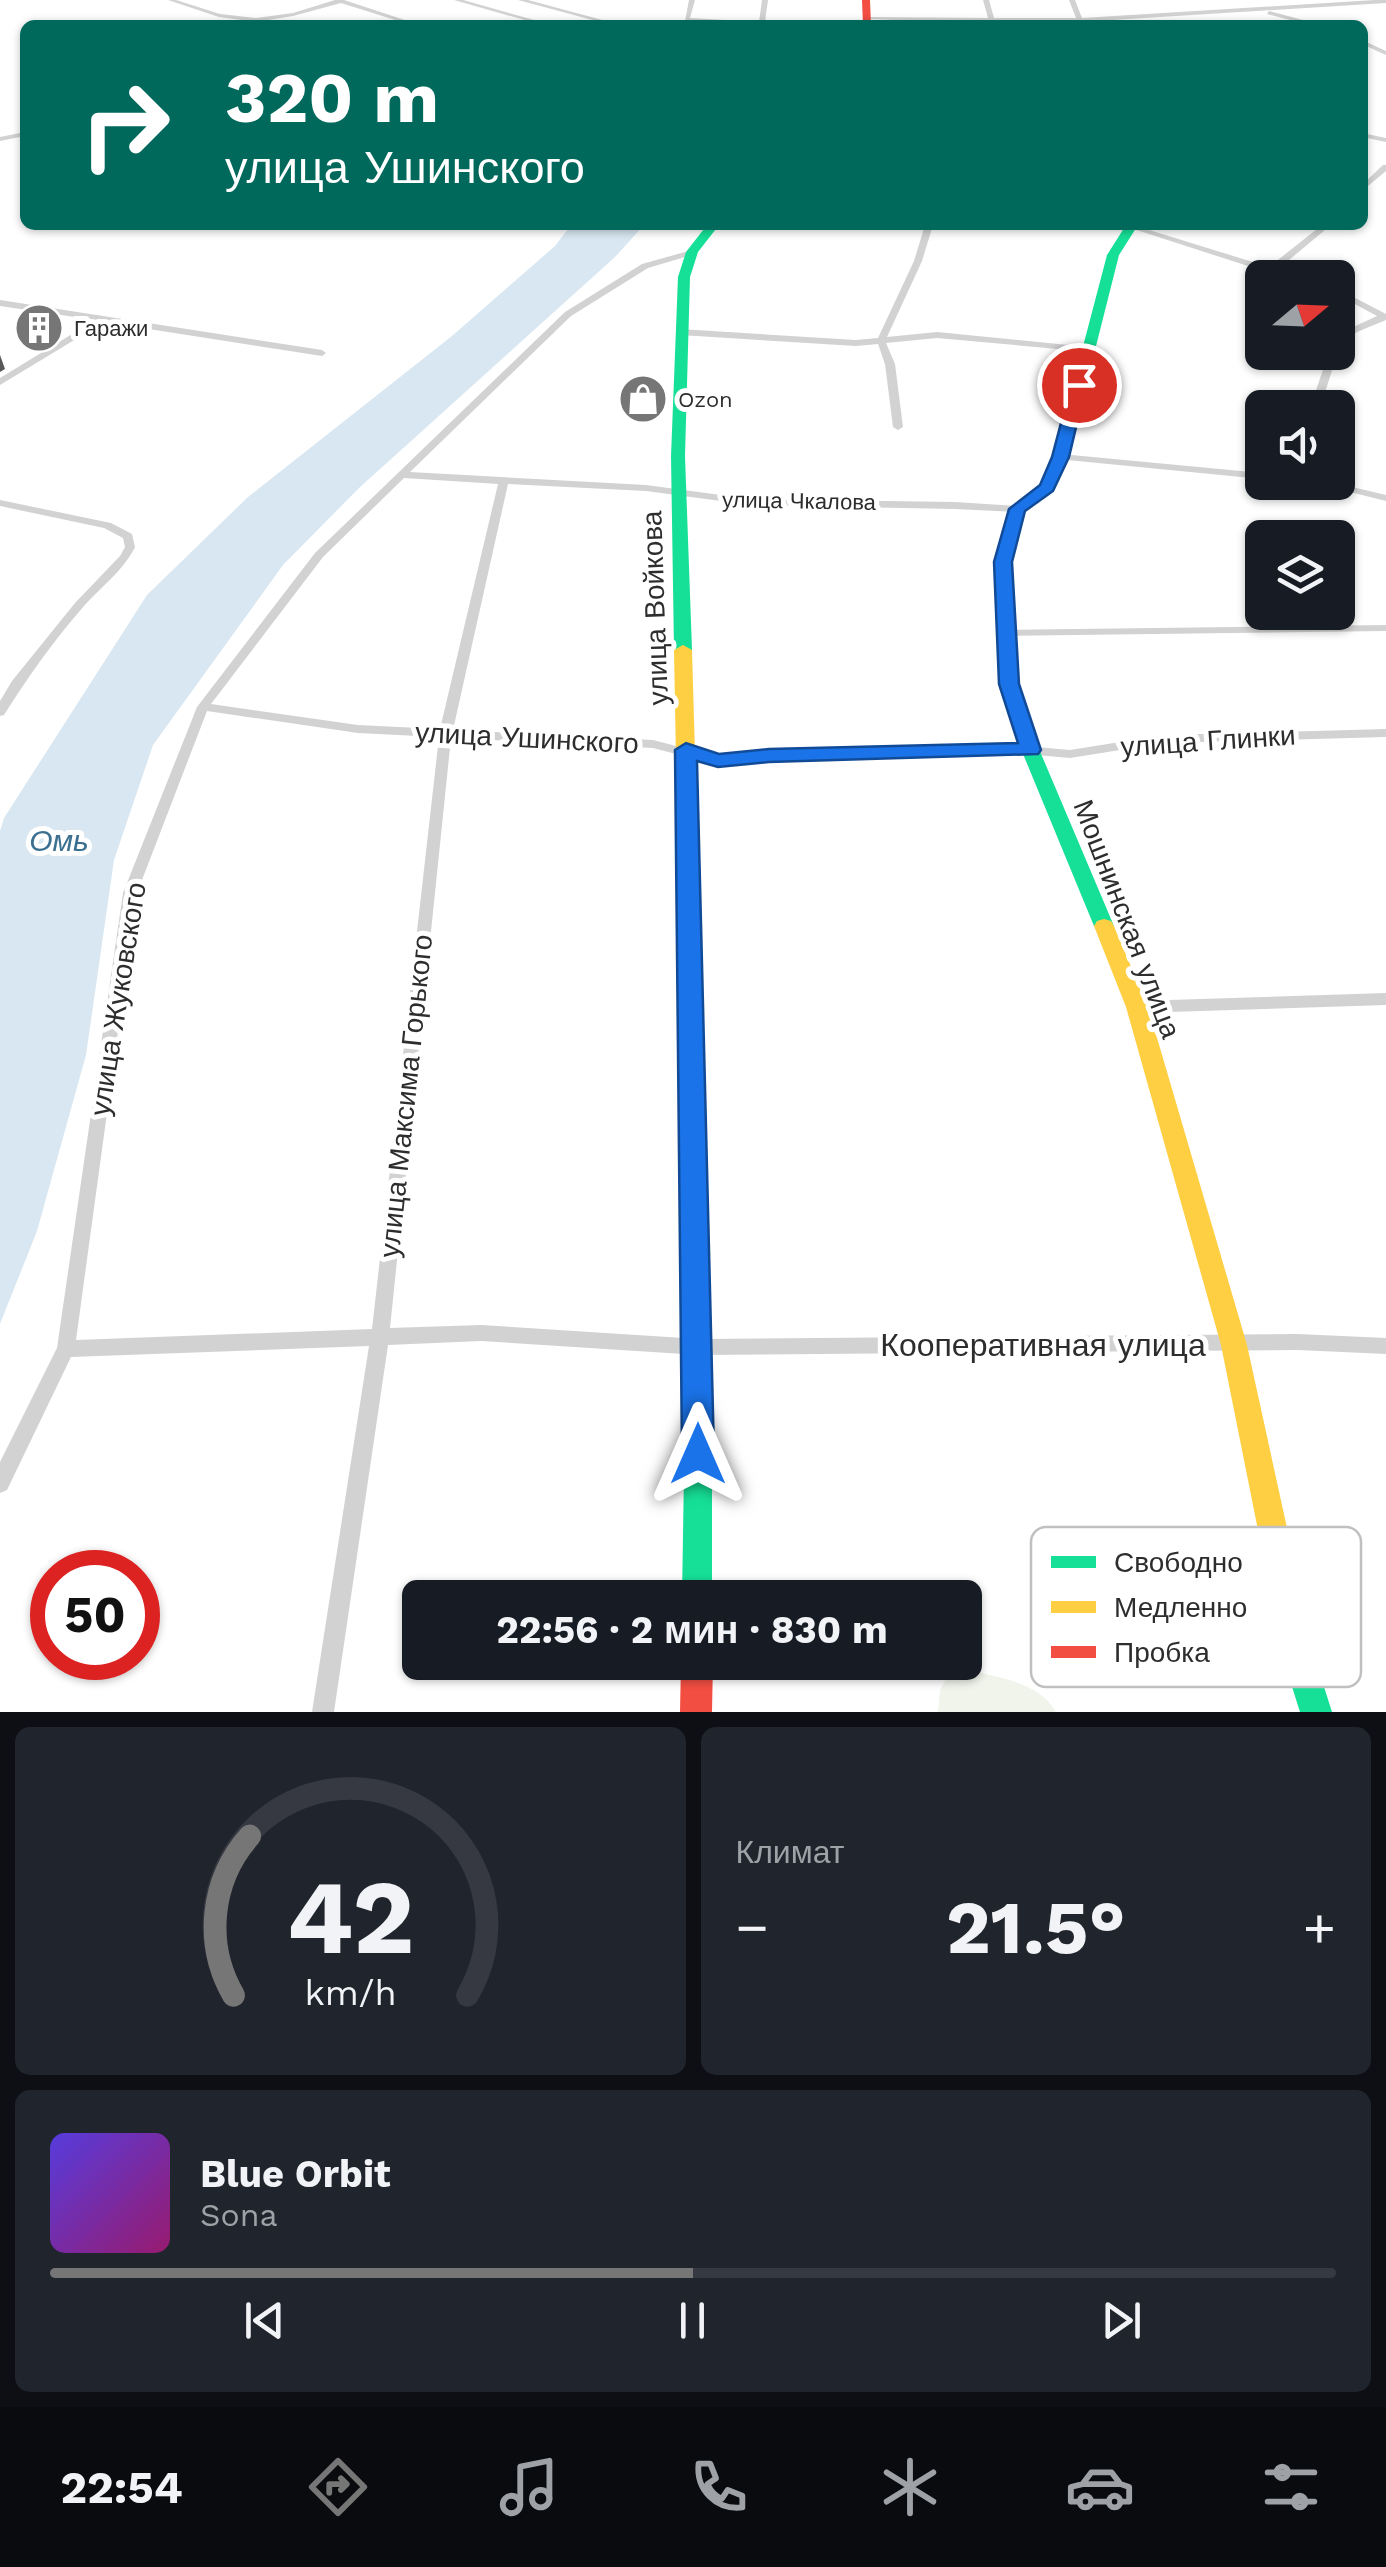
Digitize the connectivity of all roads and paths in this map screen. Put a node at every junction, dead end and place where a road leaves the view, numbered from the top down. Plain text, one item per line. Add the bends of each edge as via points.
1 (171, 0) edge
2 (457, 0) edge
3 (495, 0) edge
4 (522, 0) edge
5 (1072, 0) edge
6 (1167, 0) edge
7 (1262, 0) edge
8 (340, 1) edge
9 (1355, 2) edge
10 (1386, 2) edge
11 (476, 6) junction
12 (1249, 8) junction
13 (1268, 8) junction
14 (1174, 12) junction
15 (867, 15) edge
16 (401, 20) edge
17 (529, 20) edge
18 (599, 20) edge
19 (956, 20) edge
20 (1080, 20) joint
21 (1296, 20) edge
22 (709, 230) edge
23 (927, 230) edge
24 (1127, 230) edge
25 (1142, 230) edge
26 (1320, 230) edge
27 (692, 252) junction
28 (1284, 260) edge
29 (1245, 262) edge
30 (1355, 300) edge
31 (1386, 301) edge
32 (0, 302) edge
33 (1372, 308) junction
34 (1384, 316) edge
35 (104, 319) junction
36 (1355, 330) edge
37 (680, 332) junction
38 (881, 342) junction
39 (1088, 350) junction
40 (322, 353) dead end
41 (0, 382) edge
42 (898, 427) dead end
43 (1060, 457) junction
44 (1245, 474) edge
45 (403, 475) junction
46 (503, 484) junction
47 (1355, 491) edge
48 (679, 493) junction
49 (1386, 498) edge
50 (0, 504) edge
51 (1017, 509) junction
52 (1386, 628) edge
53 (1004, 633) junction
54 (203, 707) junction
55 (0, 712) edge
56 (1386, 733) edge
57 (445, 736) junction
58 (686, 750) junction
59 (1030, 750) junction
60 (1386, 999) edge
61 (1137, 1007) junction
62 (380, 1335) junction
63 (1234, 1345) junction
64 (1386, 1346) edge
65 (699, 1347) junction
66 (66, 1349) junction
67 (0, 1484) edge
68 (1272, 1527) edge
69 (697, 1580) edge
70 (696, 1680) edge
71 (1307, 1687) edge
72 (323, 1712) edge
73 (696, 1712) edge
74 (1316, 1712) edge

1 - 8 street via 222,20 280,19
2 - 11 street
3 - 11 street
4 - 18 street
5 - 20 street
6 - 14 street
7 - 13 street
8 - 16 street
9 - 10 street
9 - 13 street
11 - 17 street
12 - 13 street
12 - 14 street
12 - 21 street
14 - 20 street
15 - 19 street
22 - 27 street, улица Войкова
23 - 38 street
24 - 39 street via 1113,255
25 - 29 street
26 - 28 street
27 - 37 street, улица Войкова
27 - 45 street, улица Жуковского via 644,266 568,314
30 - 33 street
31 - 33 street
32 - 35 street
33 - 34 street
34 - 36 street
35 - 40 street
35 - 41 street
37 - 38 street
37 - 48 street, улица Войкова
38 - 39 street via 936,335
38 - 42 street
39 - 43 street
43 - 44 street
43 - 51 street via 1047,488
45 - 46 street, улица Чкалова
45 - 54 street, улица Жуковского via 319,556
46 - 48 street, улица Чкалова
46 - 57 street, улица Максима Горького
47 - 49 street
48 - 51 street, улица Чкалова via 767,503
48 - 58 street, улица Войкова
50 - 55 street via 107,525 128,536 130,546
51 - 53 street, Мошнинская улица via 1003,562
52 - 53 street
53 - 59 street, Мошнинская улица via 1009,684
54 - 57 street, улица Ушинского
54 - 66 street, улица Жуковского via 130,893
56 - 59 street, улица Глинки via 1164,738 1070,754
57 - 58 street, улица Ушинского
57 - 62 street, улица Максима Горького
58 - 59 street, улица Ушинского via 718,760
58 - 65 street, улица Войкова
59 - 61 street, Мошнинская улица
60 - 61 street
61 - 63 street, Мошнинская улица
62 - 65 street, Кооперативная улица via 496,1334
62 - 66 street, Кооперативная улица
62 - 72 street, улица Максима Горького
63 - 64 street, Кооперативная улица
63 - 65 street, Кооперативная улица
63 - 68 street, Мошнинская улица
65 - 69 street, улица Войкова
66 - 67 street, улица Жуковского
70 - 73 street
71 - 74 street, Мошнинская улица

